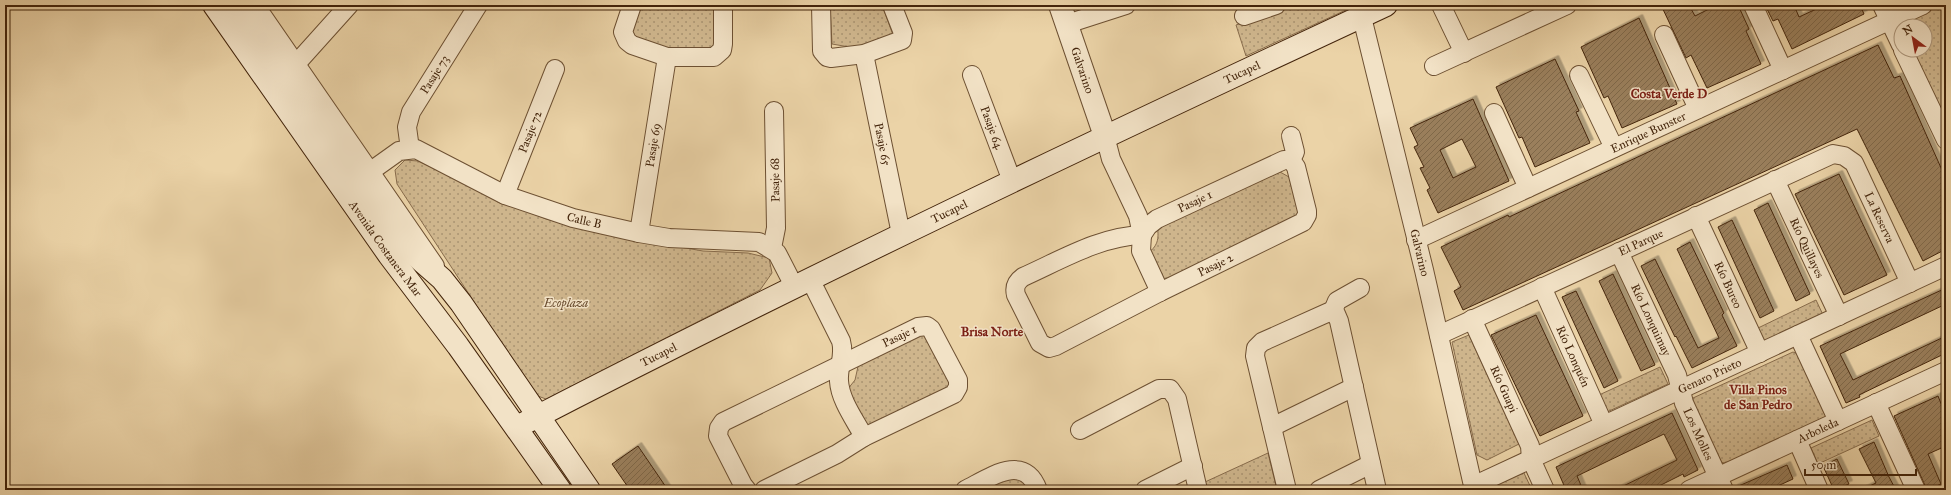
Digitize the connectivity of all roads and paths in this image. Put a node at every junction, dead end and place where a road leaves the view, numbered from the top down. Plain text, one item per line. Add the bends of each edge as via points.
1 (214, 5) edge
2 (235, 5) edge
3 (255, 5) edge
4 (349, 5) edge
5 (478, 5) edge
6 (632, 5) edge
7 (723, 5) edge
8 (821, 5) edge
9 (892, 5) edge
10 (1126, 5) edge
11 (1276, 5) edge
12 (1386, 5) edge
13 (1441, 5) edge
14 (1567, 5) edge
15 (1753, 5) edge
16 (1923, 5) edge
17 (1361, 10) edge
18 (1886, 13) edge
19 (1063, 15) edge
20 (1244, 16) dead end
21 (1893, 28) edge
22 (1664, 35) dead end
23 (1464, 52) junction
24 (864, 54) junction
25 (667, 57) junction
26 (1907, 58) edge
27 (296, 64) junction
28 (1434, 66) dead end
29 (555, 68) dead end
30 (1782, 70) junction
31 (972, 75) dead end
32 (1579, 75) dead end
33 (1698, 109) junction
34 (774, 111) dead end
35 (1494, 113) dead end
36 (1105, 136) junction
37 (1291, 136) dead end
38 (1946, 140) edge
39 (1614, 148) junction
40 (410, 149) junction
41 (1844, 156) joint
42 (1291, 160) junction
43 (371, 171) junction
44 (1775, 180) junction
45 (1012, 181) junction
46 (1528, 188) junction
47 (505, 195) junction
48 (1696, 216) junction
49 (639, 233) junction
50 (901, 234) junction
51 (1142, 235) junction
52 (1416, 240) junction
53 (772, 248) junction
54 (1619, 252) junction
55 (1946, 266) edge
56 (802, 282) junction
57 (1910, 282) junction
58 (1542, 287) junction
59 (1360, 288) dead end
60 (452, 291) junction
61 (1160, 292) junction
62 (1332, 313) junction
63 (1839, 316) junction
64 (1472, 319) junction
65 (1438, 335) junction
66 (1798, 335) junction
67 (1760, 353) junction
68 (841, 364) junction
69 (1945, 374) edge
70 (1354, 386) junction
71 (1680, 390) junction
72 (1876, 403) junction
73 (538, 416) junction
74 (1838, 421) junction
75 (1604, 425) junction
76 (517, 427) junction
77 (1272, 427) junction
78 (1080, 430) dead end
79 (864, 437) junction
80 (1797, 440) junction
81 (1531, 459) junction
82 (1371, 464) junction
83 (1193, 466) junction
84 (1721, 483) edge
85 (1474, 488) edge
86 (560, 490) edge
87 (589, 490) edge
88 (747, 490) edge
89 (764, 490) edge
90 (965, 490) edge
91 (1038, 490) edge
92 (1145, 490) edge
93 (1198, 490) edge
94 (1287, 490) edge
95 (1319, 490) edge
96 (1377, 490) edge
97 (1545, 490) edge
98 (1689, 490) edge
99 (1819, 490) edge
100 (1916, 490) edge

1 - 76 main road, Avenida Costanera Mar via 389,254
2 - 60 main road, Avenida Costanera Mar via 395,234
3 - 27 street, Avenida Costanera Mar
4 - 27 street
5 - 40 street, Pasaje 73 via 411,112 407,127
6 - 25 street via 623,32 627,41
7 - 25 street via 723,44 718,54 709,58
8 - 24 street via 821,47 824,55 831,58
9 - 24 street via 903,32 902,40
10 - 19 street
11 - 20 street
12 - 17 main road, Tucapel
13 - 23 street
14 - 23 street
15 - 30 street
16 - 18 street, Enrique Bunster
17 - 36 main road, Tucapel
17 - 52 street, Galvarino
18 - 21 street
18 - 30 street, Enrique Bunster
19 - 36 main road, Galvarino
22 - 33 street
23 - 28 street
24 - 50 street, Pasaje 65
25 - 49 street, Pasaje 69
26 - 38 street
27 - 43 street, Avenida Costanera Mar
29 - 47 street, Pasaje 72
30 - 33 street, Enrique Bunster
31 - 45 street, Pasaje 64
32 - 39 street
33 - 39 street, Enrique Bunster
34 - 53 street, Pasaje 68 via 776,228
35 - 46 street
36 - 45 main road, Tucapel
36 - 51 street via 1111,159 1138,216
37 - 42 street, Pasaje 2 via 1295,152
39 - 46 street, Enrique Bunster
40 - 43 street via 394,154
40 - 47 street, Calle B via 421,151
41 - 44 street, El Parque via 1833,154
41 - 57 street, La Reserva via 1850,158 1857,169
42 - 51 street, Pasaje 1 via 1284,160 1157,219
42 - 61 street, Pasaje 2 via 1296,167 1307,211 1303,222
43 - 60 street, Avenida Costanera Mar
44 - 48 street, El Parque
44 - 63 street, Río Quillayes
45 - 50 main road, Tucapel
46 - 52 street, Enrique Bunster
47 - 49 street, Calle B via 573,218
48 - 54 street, El Parque
48 - 67 street, Río Bureo
49 - 53 street, Calle B via 698,240 759,242
50 - 56 main road, Tucapel
51 - 61 street via 1141,250
51 - 61 street, Pasaje 2 via 1128,236 1090,247 1023,277 1015,288 1016,295 1038,340 1046,347 1056,346
52 - 65 street, Galvarino
53 - 56 street
54 - 58 street, El Parque
54 - 71 street, Río Lonquimay via 1677,375
55 - 57 street, Genaro Prieto
56 - 68 street via 841,341
56 - 73 main road, Tucapel
57 - 63 street, Genaro Prieto
58 - 64 street, El Parque
58 - 75 street, Río Lonquén
59 - 62 street via 1337,301
60 - 73 main road, Avenida Costanera Mar
62 - 70 street via 1339,321
62 - 77 street via 1324,313 1262,342 1256,348 1255,356
63 - 66 street, Genaro Prieto
64 - 65 street, El Parque
64 - 81 street, Río Guapi via 1530,446
65 - 85 street, Galvarino
66 - 67 street, Genaro Prieto
66 - 74 street
67 - 71 street, Genaro Prieto
68 - 79 street via 840,389
68 - 79 street, Pasaje 1 via 927,326 934,333 958,380 957,390 950,397
68 - 88 street, Pasaje 1 via 720,425 720,440
69 - 72 street, Arboleda
70 - 77 street
70 - 82 street
71 - 75 street, Genaro Prieto
71 - 84 street, Los Molles
72 - 74 street, Arboleda
72 - 100 street
73 - 76 main road, Tucapel
73 - 87 main road, Avenida Costanera Mar
74 - 80 street, Arboleda
75 - 81 street, Genaro Prieto
76 - 86 main road, Avenida Costanera Mar
77 - 94 street
78 - 83 street via 1159,389 1170,390 1177,399
79 - 89 street, Pasaje 1 via 837,454
80 - 84 street, Arboleda
80 - 99 street
81 - 85 street, Genaro Prieto
81 - 97 street, Río Guapi
82 - 95 street
82 - 96 street
83 - 92 street
83 - 93 street
84 - 98 street, Arboleda
90 - 91 street via 1007,470 1020,470 1030,477

